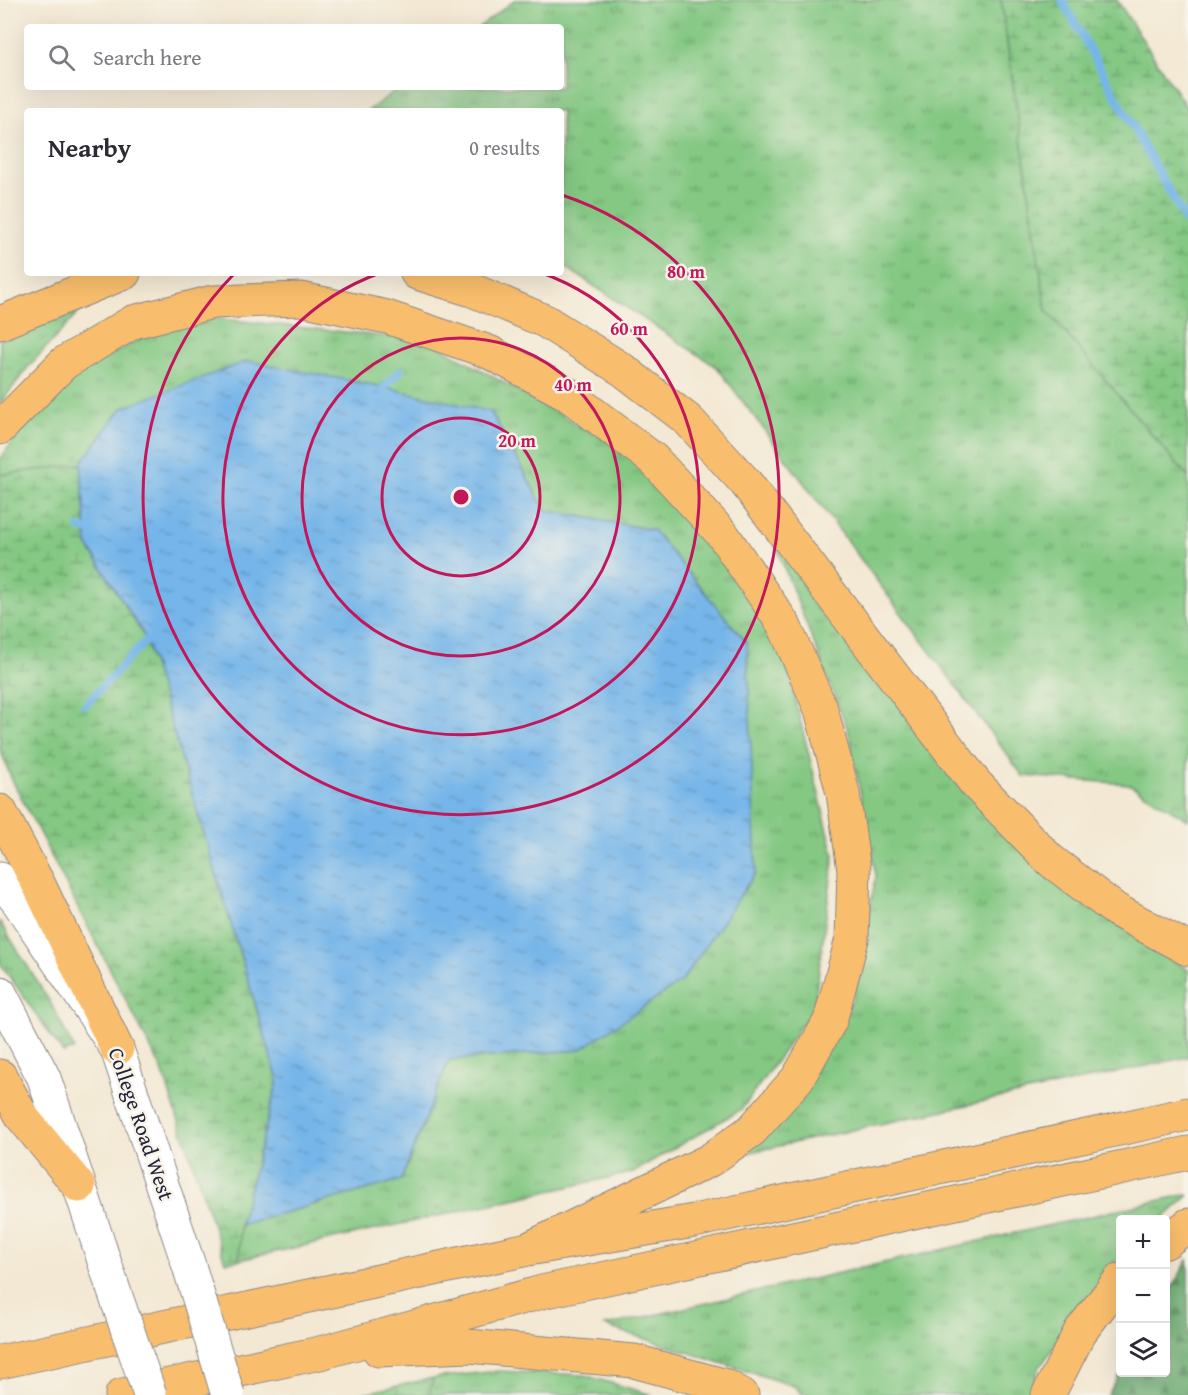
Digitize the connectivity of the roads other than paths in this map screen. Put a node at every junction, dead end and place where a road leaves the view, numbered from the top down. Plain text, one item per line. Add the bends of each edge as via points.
1 (117, 276) edge
2 (427, 276) edge
3 (0, 323) edge
4 (0, 428) edge
5 (0, 811) edge
6 (0, 879) edge
7 (1188, 949) edge
8 (0, 993) edge
9 (117, 1049) junction
10 (0, 1076) edge
11 (1188, 1114) edge
12 (1188, 1153) edge
13 (79, 1186) junction
14 (1188, 1225) edge
15 (1170, 1239) edge
16 (528, 1249) junction
17 (1116, 1285) edge
18 (320, 1353) junction
19 (0, 1362) edge
20 (122, 1395) edge
21 (150, 1395) edge
22 (228, 1395) edge
23 (741, 1395) edge
24 (1048, 1395) edge

1 - 3 highway
2 - 7 highway via 472,290 545,321 623,370 687,420 746,483 976,784 1050,860 1116,910
4 - 16 highway via 64,363 133,322 213,302 301,299 387,317 489,352 556,388 654,460 723,535 784,625 821,709 843,793 854,870 852,939 830,1021 798,1078 752,1130 710,1161
5 - 9 highway
6 - 9 street, College Road West
8 - 13 street via 44,1078
9 - 22 street, College Road West, bridge
10 - 13 highway via 23,1118
11 - 16 highway via 694,1221
12 - 18 highway via 542,1292
13 - 21 street, bridge
14 - 15 highway
16 - 19 highway
17 - 24 highway via 1080,1332
18 - 20 highway
18 - 23 highway via 468,1346 634,1361 726,1386

